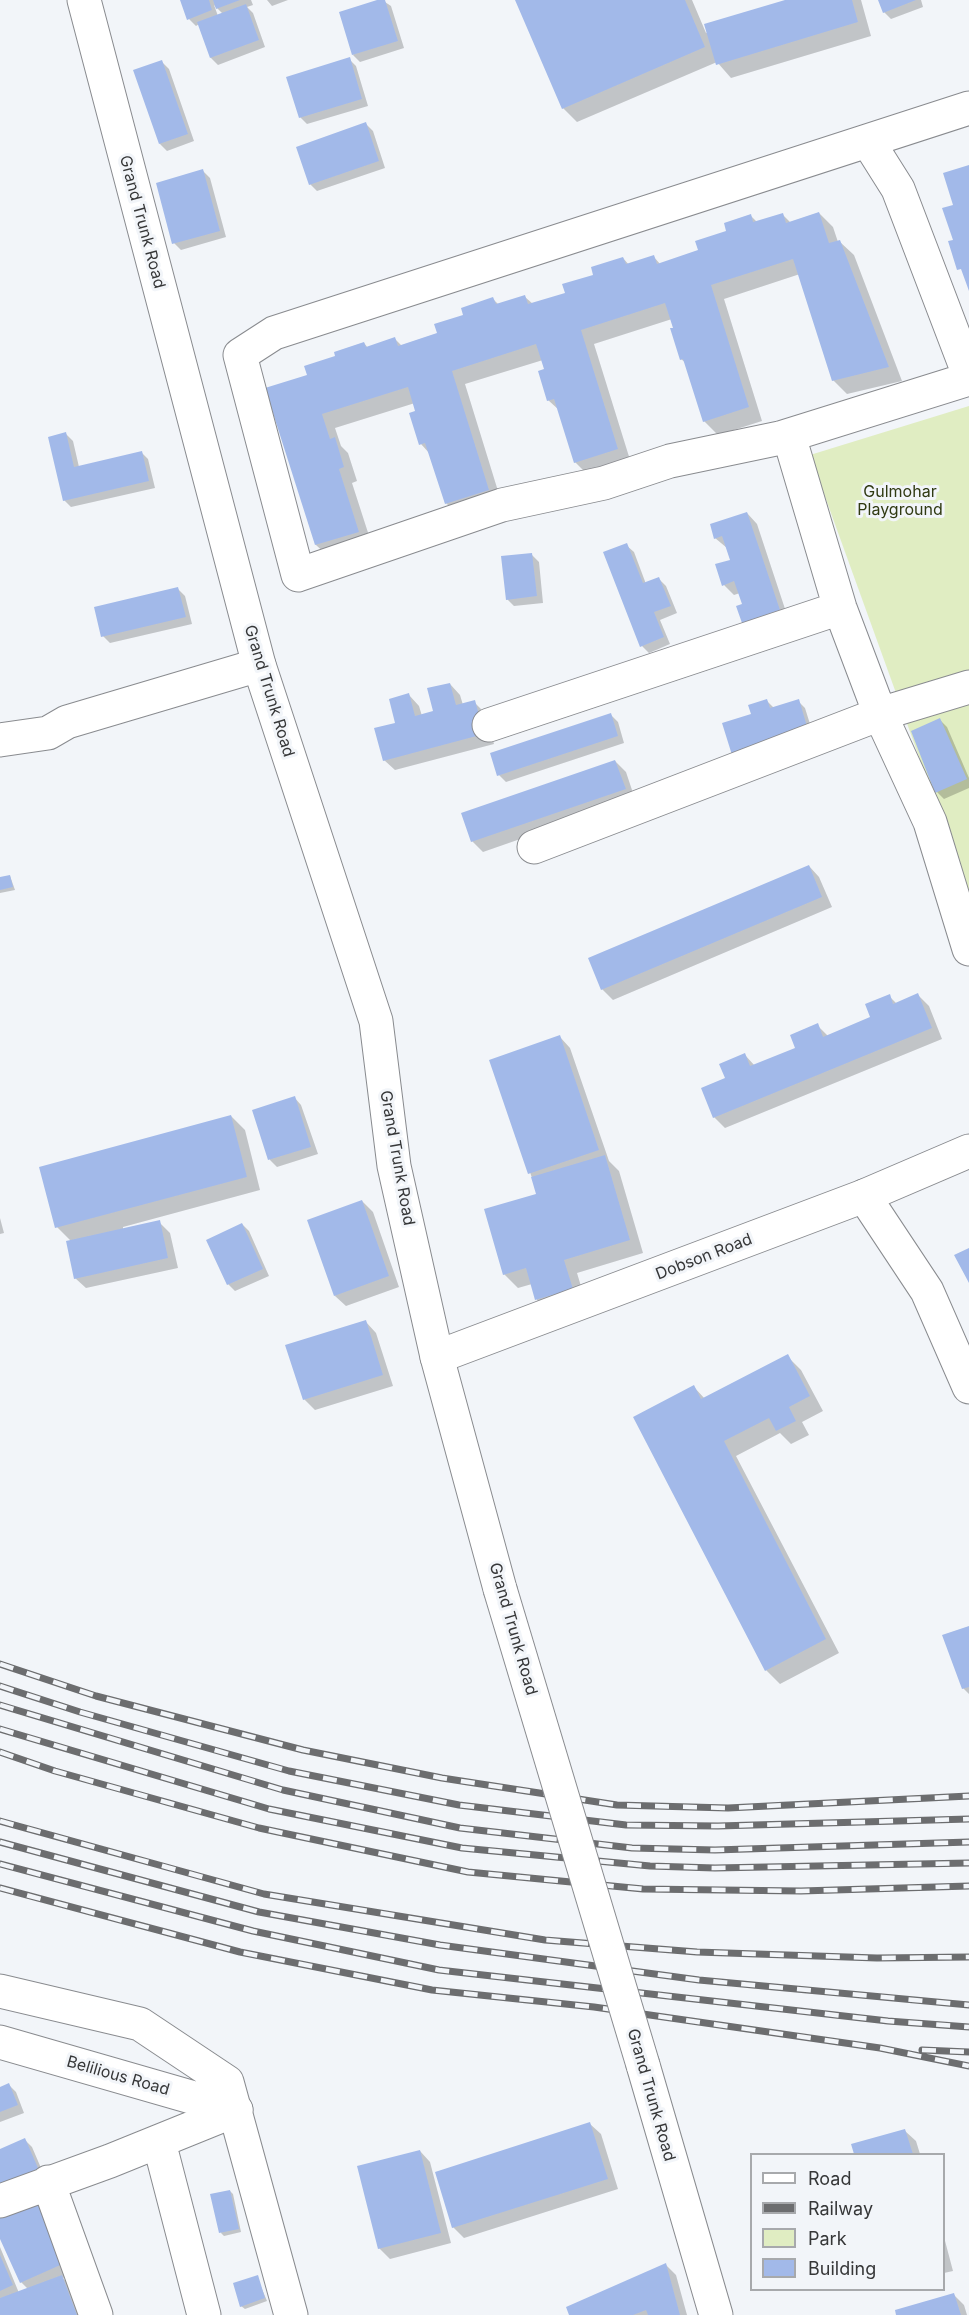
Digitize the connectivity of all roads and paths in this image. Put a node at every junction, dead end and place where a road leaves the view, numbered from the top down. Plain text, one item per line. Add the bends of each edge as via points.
1 (84, 0) edge
2 (969, 108) edge
3 (869, 143) junction
4 (969, 377) edge
5 (789, 436) junction
6 (840, 608) junction
7 (259, 665) junction
8 (969, 687) edge
9 (880, 714) junction
10 (489, 725) dead end
11 (0, 740) edge
12 (534, 847) dead end
13 (969, 949) edge
14 (969, 1151) edge
15 (864, 1196) junction
16 (437, 1358) junction
17 (969, 1387) edge
18 (0, 1990) edge
19 (0, 2042) edge
20 (236, 2110) junction
21 (159, 2142) junction
22 (48, 2182) junction
23 (0, 2201) edge
24 (96, 2315) edge
25 (204, 2315) edge
26 (291, 2315) edge
27 (716, 2315) edge

1 - 7 street, Grand Trunk Road
2 - 3 street
3 - 4 street via 898,189
3 - 5 street via 604,224 274,333 240,355 298,575 502,505 604,483 670,461
4 - 5 street
5 - 6 street
6 - 9 street
6 - 10 street
7 - 11 street via 67,722 48,733
7 - 16 street, Grand Trunk Road via 376,1021 394,1166
8 - 9 street
9 - 12 street
9 - 13 street via 930,822
14 - 15 street, Dobson Road
15 - 16 street, Dobson Road
15 - 17 street via 927,1291
16 - 27 street, Grand Trunk Road, bridge via 500,1589
18 - 20 street via 140,2024 227,2082
19 - 20 street, Belilious Road
20 - 21 street
20 - 26 street
21 - 22 street
21 - 25 street
22 - 23 street
22 - 24 street

